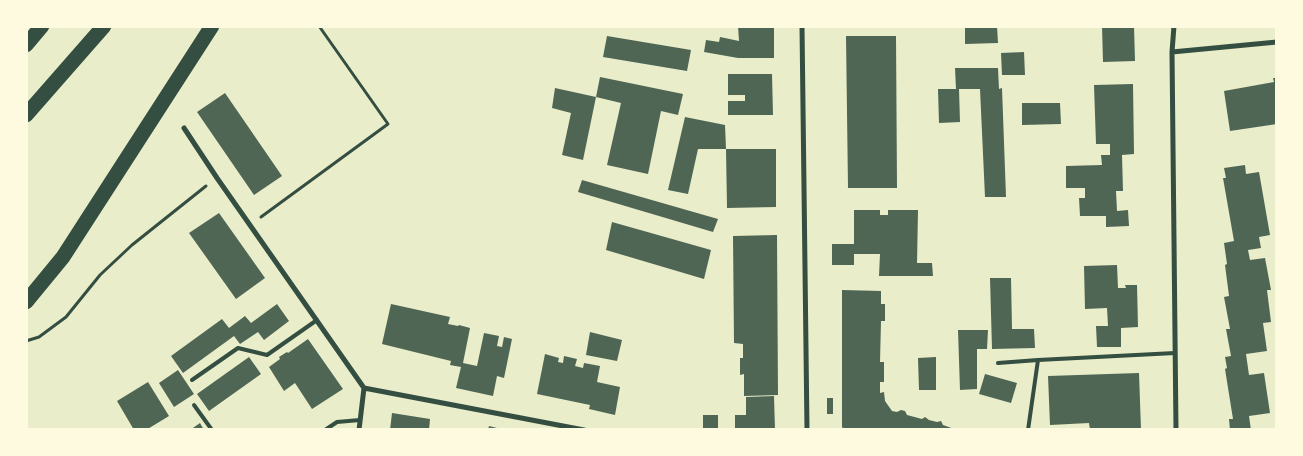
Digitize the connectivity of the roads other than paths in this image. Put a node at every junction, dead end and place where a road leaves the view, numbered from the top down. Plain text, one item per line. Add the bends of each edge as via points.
1 (42, 26) edge
2 (104, 26) edge
3 (212, 26) edge
4 (802, 26) edge
5 (1174, 26) edge
6 (1277, 42) edge
7 (26, 45) edge
8 (1172, 52) junction
9 (26, 115) edge
10 (184, 128) dead end
11 (26, 302) edge
12 (318, 320) junction
13 (1175, 353) junction
14 (1038, 360) junction
15 (998, 363) dead end
16 (192, 380) dead end
17 (364, 388) junction
18 (194, 404) dead end
19 (361, 420) junction
20 (212, 430) edge
21 (325, 430) edge
22 (359, 430) edge
23 (584, 430) edge
24 (807, 430) edge
25 (1028, 430) edge
26 (1176, 430) edge

1 - 7 highway
2 - 9 highway
3 - 11 highway via 63,257
4 - 24 street
5 - 8 street
6 - 8 street
8 - 13 street
10 - 12 street
12 - 16 lane via 268,355 238,348
12 - 17 street
13 - 14 lane
13 - 26 street
14 - 15 lane
14 - 25 lane
17 - 19 street
17 - 23 street
18 - 20 lane
19 - 21 lane via 337,422
19 - 22 street

